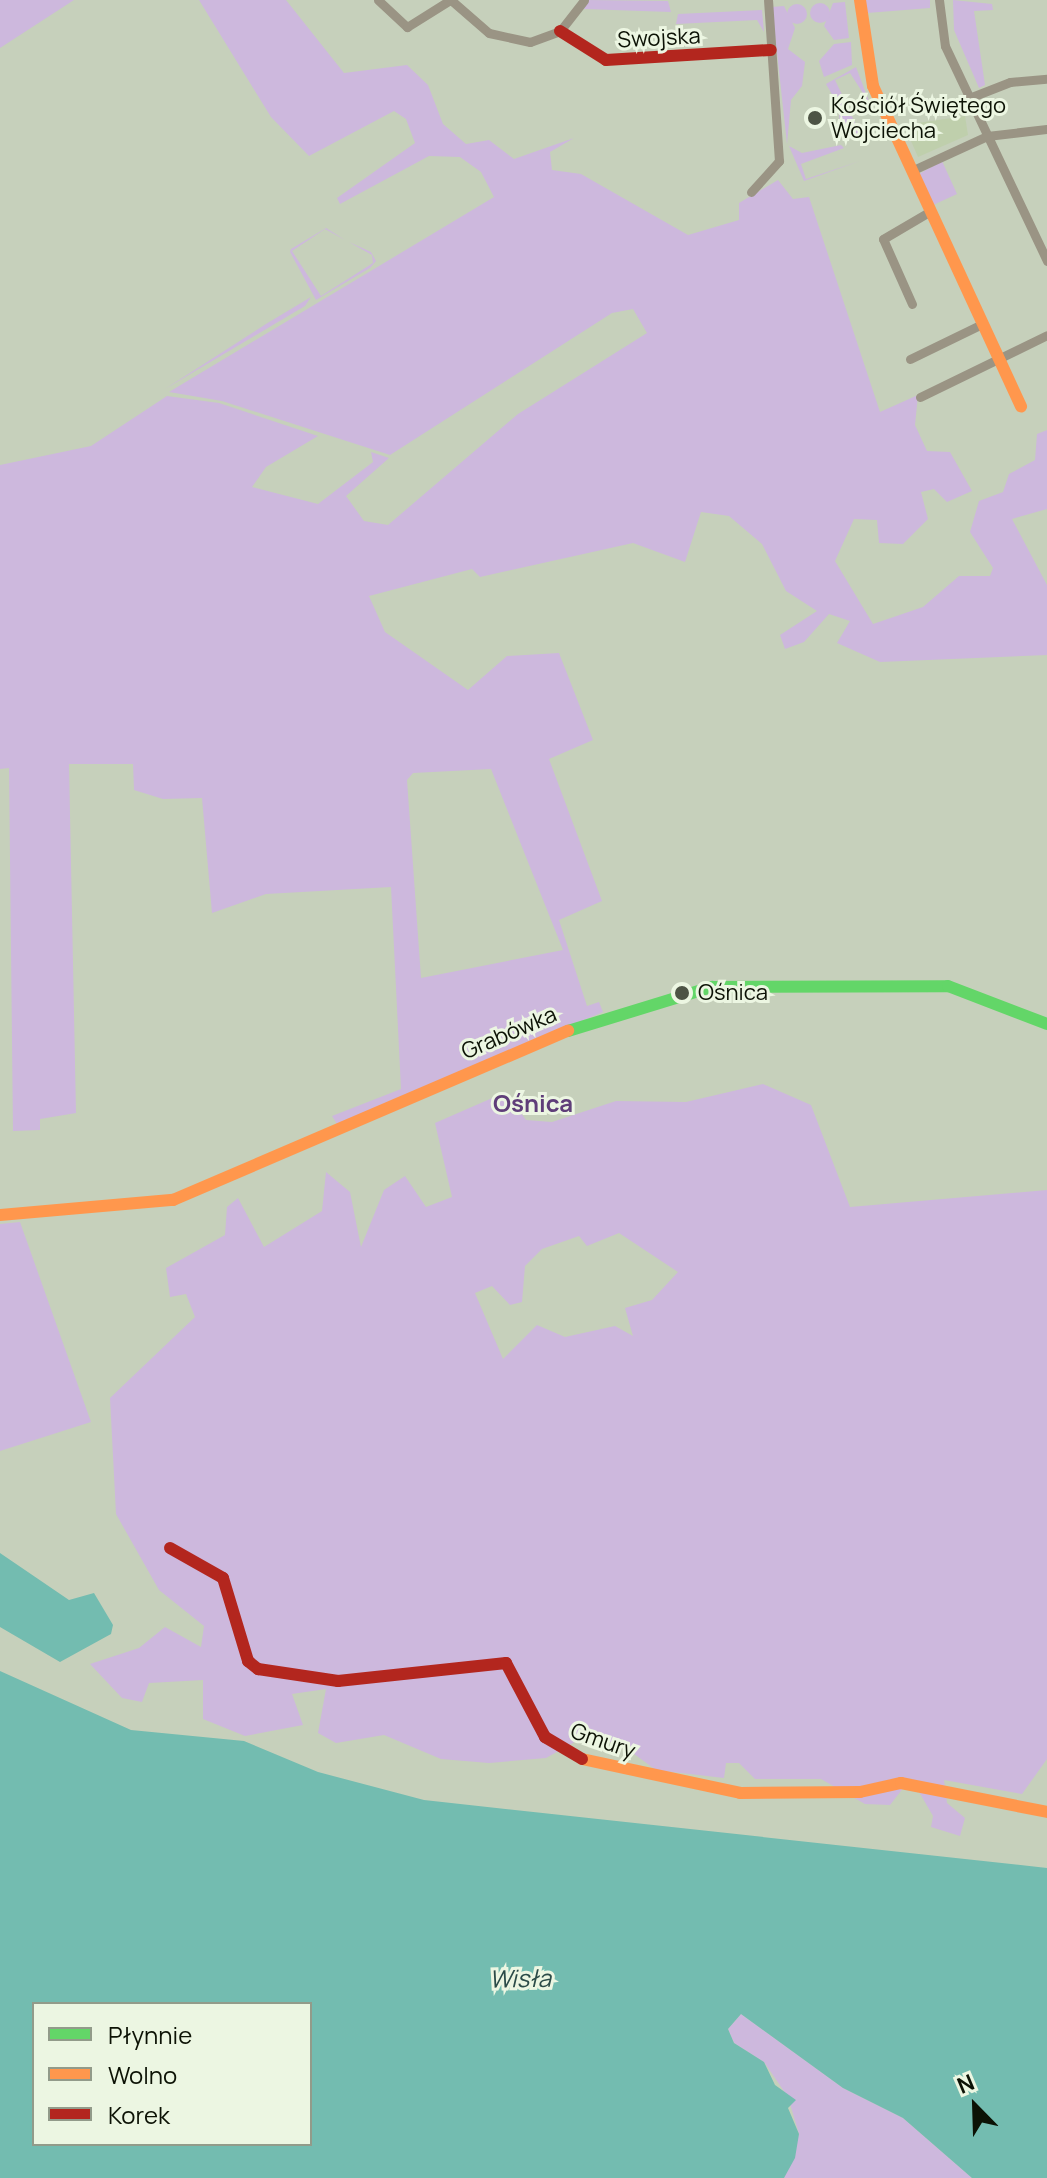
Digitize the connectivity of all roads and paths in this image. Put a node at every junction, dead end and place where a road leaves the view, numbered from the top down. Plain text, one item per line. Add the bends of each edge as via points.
1 (378, 0) edge
2 (450, 0) edge
3 (584, 0) edge
4 (768, 0) edge
5 (860, 0) edge
6 (939, 0) edge
7 (560, 31) junction
8 (771, 50) junction
9 (1047, 79) edge
10 (969, 98) junction
11 (1047, 129) edge
12 (987, 136) junction
13 (911, 171) junction
14 (751, 192) dead end
15 (929, 212) junction
16 (1047, 261) edge
17 (912, 304) dead end
18 (982, 324) junction
19 (1047, 335) edge
20 (998, 358) junction
21 (910, 359) dead end
22 (920, 397) dead end
23 (1021, 406) dead end
24 (1047, 1024) edge
25 (0, 1215) edge
26 (170, 1548) dead end
27 (1047, 1812) edge

1 - 2 street via 407,27
2 - 7 street via 498,38 530,42
3 - 7 street
4 - 8 street
5 - 13 street via 868,74
6 - 10 street via 943,41
7 - 8 street, Swojska via 606,60
8 - 14 street via 779,161
9 - 10 street via 1010,82
10 - 12 street
11 - 12 street
12 - 13 street
12 - 16 street
13 - 15 street
15 - 17 street via 883,239
15 - 18 street
18 - 20 street
18 - 21 street
19 - 20 street
20 - 22 street
20 - 23 street
24 - 25 street, Grabówka via 948,986 712,987 567,1030 173,1200
26 - 27 street, Gmury via 223,1578 248,1661 258,1669 338,1681 494,1660 506,1663 545,1737 562,1753 657,1780 740,1793 860,1792 901,1783

